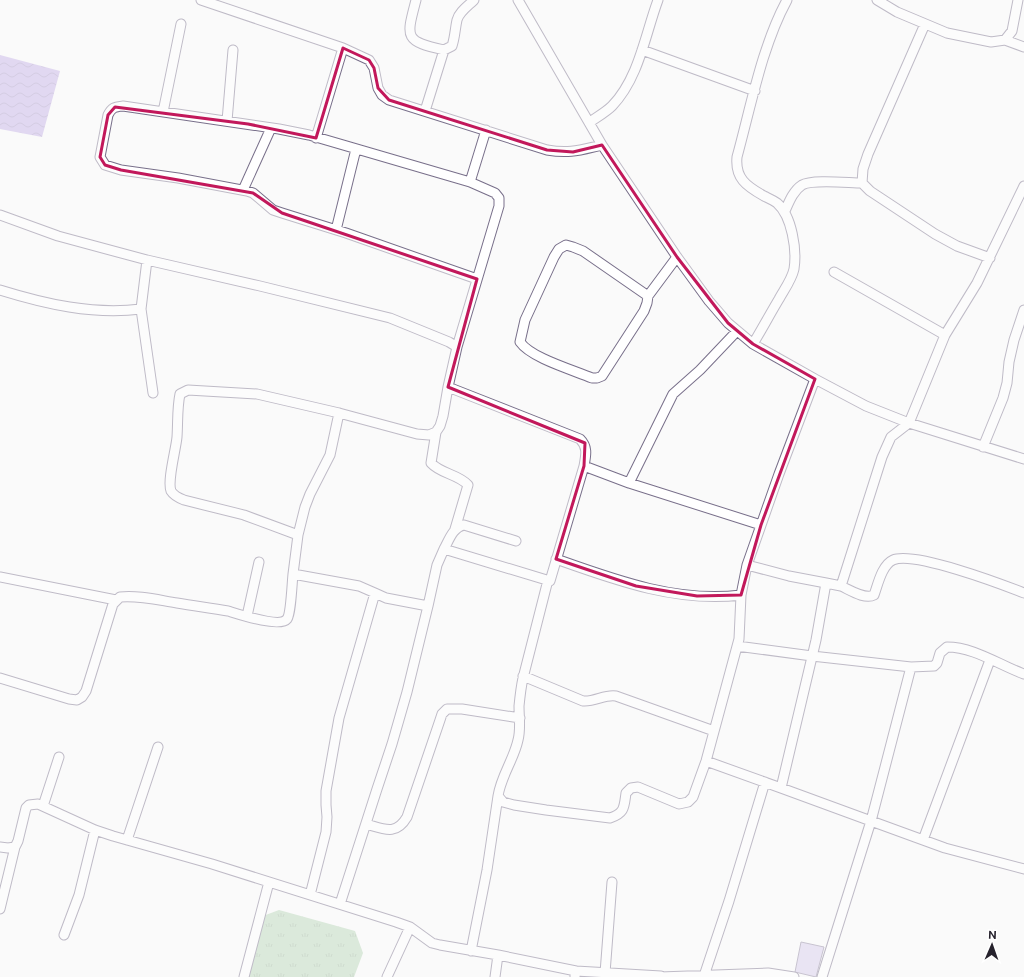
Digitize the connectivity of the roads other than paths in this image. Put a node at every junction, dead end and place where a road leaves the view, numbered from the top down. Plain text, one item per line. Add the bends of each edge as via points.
1 (416, 0) edge
2 (474, 0) edge
3 (518, 0) edge
4 (658, 0) edge
5 (786, 0) edge
6 (877, 0) edge
7 (1018, 0) edge
8 (206, 1) edge
9 (181, 24) dead end
10 (926, 24) junction
11 (1005, 40) junction
12 (1024, 47) edge
13 (342, 48) junction
14 (232, 50) dead end
15 (444, 50) junction
16 (642, 50) junction
17 (755, 91) junction
18 (425, 111) junction
19 (163, 112) junction
20 (227, 121) junction
21 (590, 122) junction
22 (271, 128) junction
23 (486, 130) junction
24 (316, 138) junction
25 (602, 145) junction
26 (356, 149) junction
27 (470, 182) junction
28 (862, 183) junction
29 (1024, 186) edge
30 (243, 190) junction
31 (785, 211) junction
32 (0, 215) edge
33 (336, 230) junction
34 (676, 256) junction
35 (990, 258) junction
36 (147, 260) junction
37 (834, 272) dead end
38 (477, 279) junction
39 (0, 290) edge
40 (648, 296) junction
41 (141, 309) junction
42 (1024, 310) edge
43 (737, 331) junction
44 (945, 335) junction
45 (754, 344) junction
46 (457, 347) junction
47 (815, 380) junction
48 (448, 387) junction
49 (153, 393) dead end
50 (339, 413) junction
51 (909, 423) junction
52 (436, 432) junction
53 (983, 447) junction
54 (1024, 458) edge
55 (584, 466) junction
56 (629, 483) junction
57 (761, 525) junction
58 (455, 529) junction
59 (298, 535) junction
60 (516, 542) dead end
61 (444, 549) junction
62 (556, 559) junction
63 (259, 562) dead end
64 (747, 564) junction
65 (293, 574) junction
66 (0, 577) edge
67 (548, 580) junction
68 (826, 583) junction
69 (841, 586) junction
70 (375, 593) junction
71 (1024, 593) edge
72 (740, 594) junction
73 (116, 600) junction
74 (428, 606) junction
75 (247, 616) junction
76 (737, 646) junction
77 (812, 656) junction
78 (990, 660) junction
79 (911, 667) junction
80 (1024, 674) edge
81 (523, 676) junction
82 (0, 678) edge
83 (520, 718) junction
84 (714, 731) junction
85 (158, 747) dead end
86 (59, 757) dead end
87 (706, 761) junction
88 (765, 782) junction
89 (782, 788) junction
90 (498, 796) junction
91 (43, 806) junction
92 (871, 821) junction
93 (366, 824) junction
94 (95, 830) junction
95 (127, 840) junction
96 (923, 840) junction
97 (0, 847) edge
98 (15, 847) junction
99 (1024, 869) edge
100 (269, 882) junction
101 (612, 882) dead end
102 (310, 895) junction
103 (340, 904) junction
104 (0, 909) edge
105 (410, 927) junction
106 (64, 935) dead end
107 (471, 951) junction
108 (498, 956) junction
109 (605, 973) junction
110 (576, 974) edge
111 (619, 975) edge
112 (704, 976) junction
113 (714, 976) edge
114 (244, 977) edge
115 (387, 977) edge
116 (495, 977) edge
117 (660, 977) edge
118 (794, 977) edge
119 (822, 977) edge

1 - 15 street via 410,34 415,41 425,46
2 - 15 street via 457,19 452,46
3 - 21 street
4 - 16 street
5 - 17 street via 766,51
6 - 10 street
7 - 11 street via 1012,31
8 - 13 street
9 - 19 street
10 - 11 street via 947,33 991,42
10 - 28 street via 868,154
11 - 12 street
13 - 18 street via 369,60 382,95 389,100
13 - 24 street
14 - 20 street
15 - 18 street
16 - 17 street
16 - 21 street via 624,92 611,107
17 - 31 street via 736,166 743,181
18 - 23 street
19 - 20 street
19 - 30 street via 123,106 111,110 100,157 105,165 121,170
20 - 22 street
21 - 25 street
22 - 24 street
22 - 30 street
23 - 25 street via 562,153
23 - 27 street
24 - 26 street
25 - 34 street
26 - 27 street
26 - 33 street
27 - 38 street via 495,193 499,198 499,206
28 - 31 street via 803,184 794,192
28 - 35 street via 935,234 957,246
29 - 35 street
30 - 33 street via 253,193 274,210
31 - 45 street via 793,236 794,270
32 - 36 street via 58,236
33 - 38 street
34 - 40 street
34 - 43 street via 709,301
35 - 44 street
36 - 41 street
36 - 46 street via 390,318
37 - 44 street
38 - 46 street
39 - 41 street via 35,301 69,307 126,311
40 - 40 street via 644,311 602,376 597,378 536,355 524,348 520,342 525,320 554,257 559,249 566,245 583,251
41 - 49 street
42 - 53 street via 1014,340 1003,398
43 - 45 street
43 - 56 street via 673,394
44 - 51 street
45 - 47 street
46 - 48 street
47 - 51 street via 866,406
47 - 57 street
48 - 52 street via 444,416
48 - 55 street via 580,439 585,443
50 - 52 street via 418,434 429,435
50 - 59 street via 330,455 310,494
50 - 59 street via 257,394 188,390 180,394 170,487 172,493 184,500 244,515
51 - 53 street
51 - 69 street via 891,437 882,457
52 - 58 street via 431,463 435,468 464,480 468,485
53 - 54 street
55 - 56 street
55 - 62 street
56 - 57 street
57 - 64 street
58 - 60 street via 464,525
58 - 61 street
59 - 65 street
61 - 67 street
61 - 74 street via 437,566
62 - 67 street via 550,581
62 - 72 street via 642,587 697,596
63 - 75 street
64 - 68 street
64 - 72 street
65 - 70 street via 359,586
65 - 75 street via 287,620 266,621
66 - 73 street
67 - 81 street
68 - 69 street
68 - 77 street
69 - 71 street via 871,597 883,571 893,560 902,559 938,564
70 - 74 street via 386,598
70 - 102 street via 339,718 326,791 326,832
72 - 76 street
73 - 75 street via 125,596 156,599
73 - 82 street via 82,697 77,700 69,699
74 - 93 street via 407,692
76 - 77 street
76 - 84 street
77 - 79 street
77 - 89 street
78 - 79 street via 967,649 947,647 940,653 934,666
78 - 80 street
78 - 96 street
79 - 92 street
81 - 83 street
81 - 84 street via 583,700 616,696
83 - 90 street via 518,739
83 - 93 street via 462,708 447,709 442,714 403,824 390,830
84 - 87 street
85 - 95 street
86 - 91 street
87 - 88 street
87 - 90 street via 693,797 688,802 679,804 638,787 631,788 626,793 619,815 610,818 514,805 503,802
88 - 89 street
88 - 112 street via 730,901
89 - 92 street
90 - 107 street
91 - 94 street
91 - 98 street via 33,803 26,808
92 - 96 street
92 - 119 street
93 - 103 street
94 - 95 street
94 - 106 street via 79,895
95 - 100 street
96 - 99 street
97 - 98 street
98 - 104 street
100 - 102 street
100 - 114 street
101 - 109 street
102 - 103 street
103 - 105 street
105 - 107 street via 432,943
105 - 115 street
107 - 108 street
108 - 110 street
108 - 116 street
109 - 110 street
109 - 111 street
111 - 117 street
112 - 113 street
112 - 117 street
113 - 118 street via 768,973

